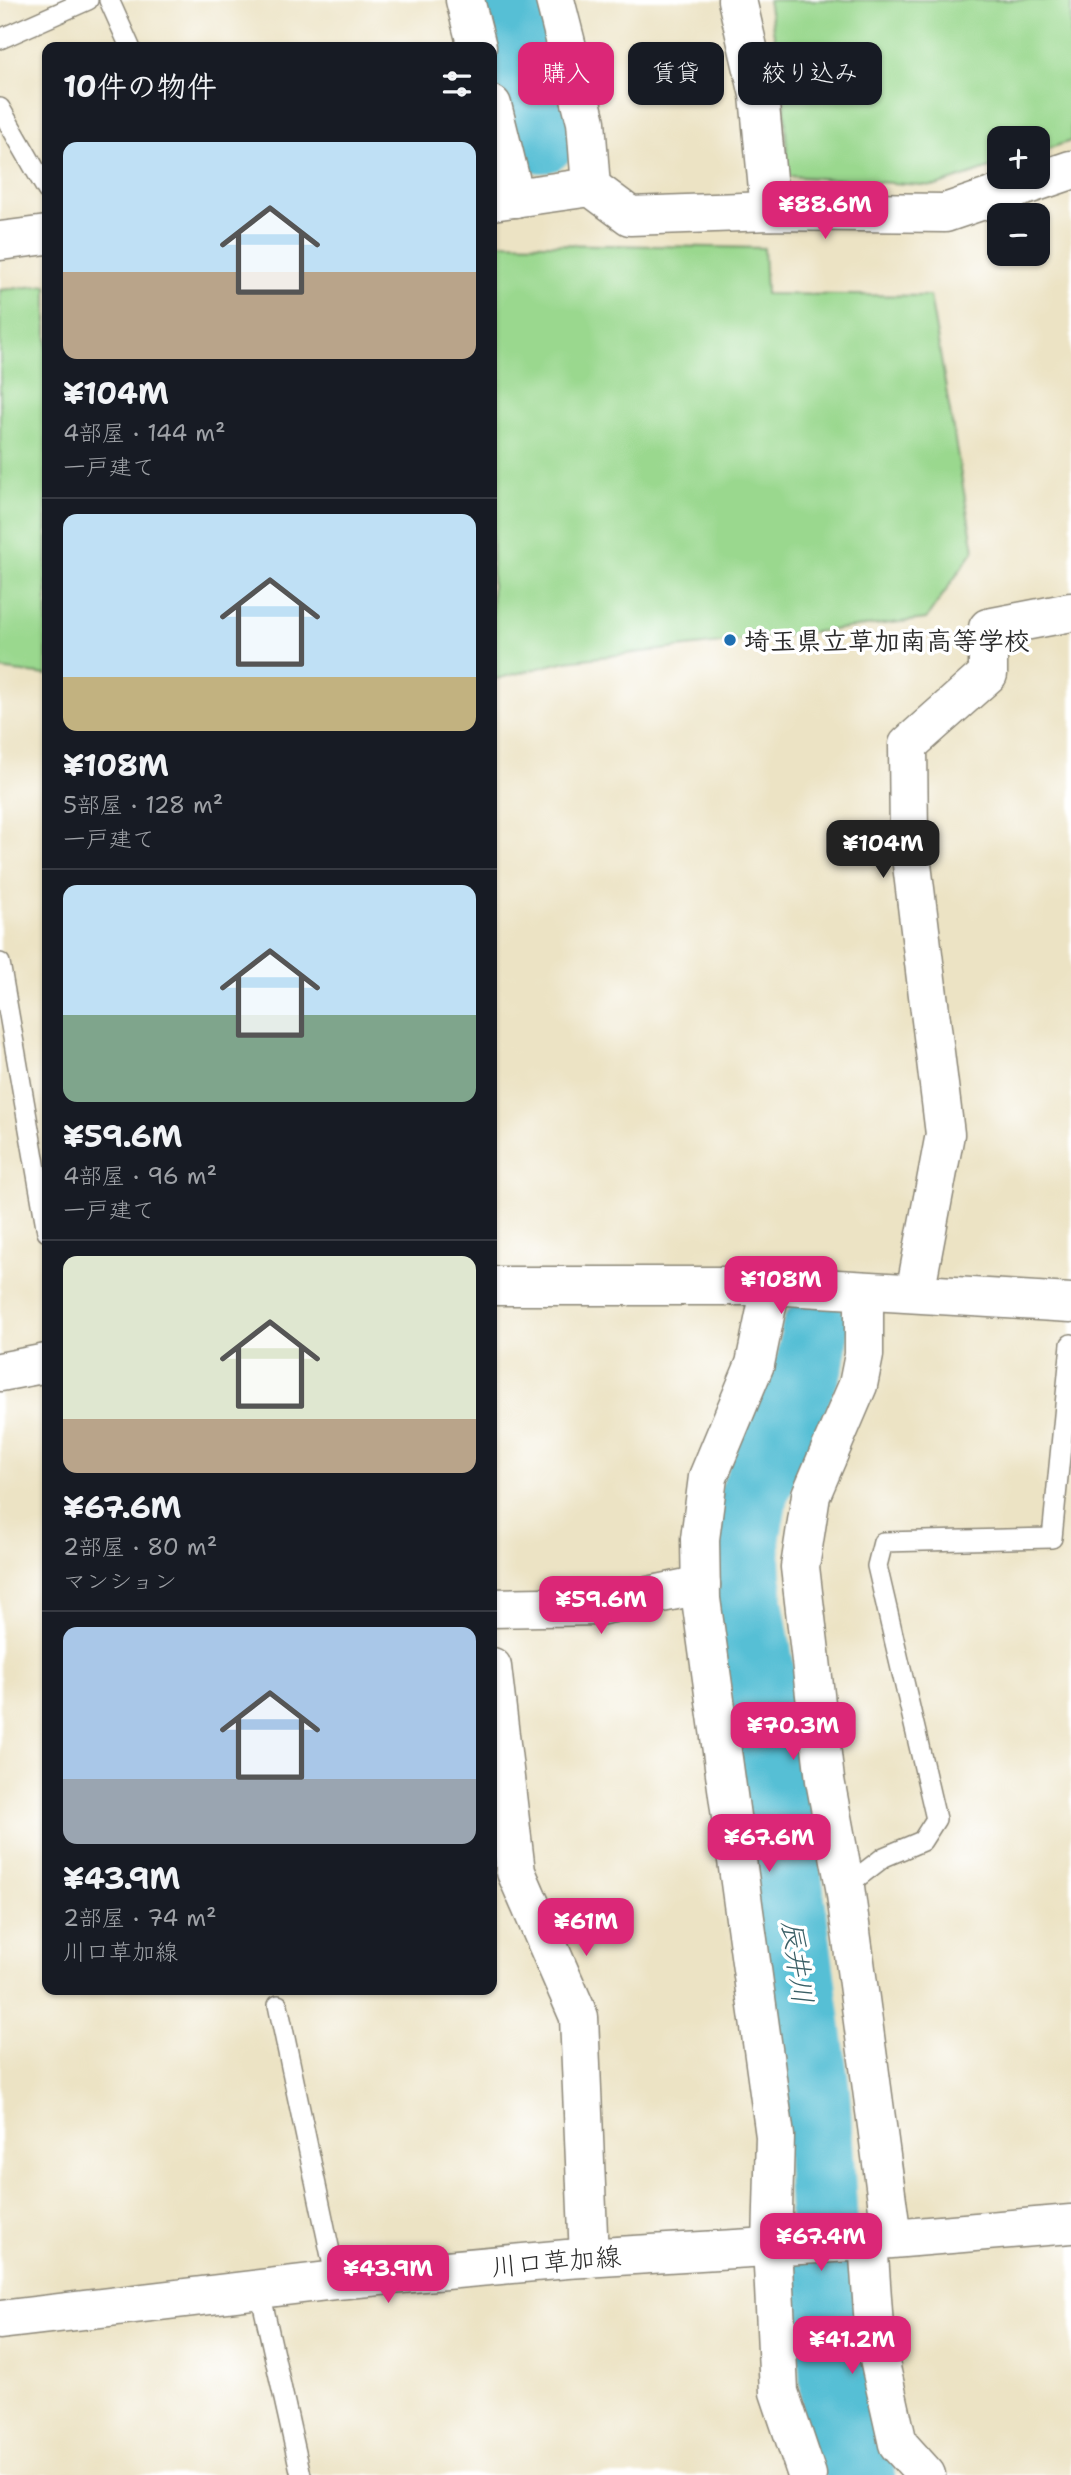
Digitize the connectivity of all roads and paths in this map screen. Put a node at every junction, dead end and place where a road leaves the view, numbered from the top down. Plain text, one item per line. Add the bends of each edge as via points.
1 (88, 0) edge
2 (109, 0) edge
3 (465, 0) edge
4 (555, 0) edge
5 (737, 0) edge
6 (0, 39) edge
7 (128, 42) edge
8 (476, 42) edge
9 (0, 108) edge
10 (497, 148) edge
11 (1071, 170) edge
12 (42, 181) edge
13 (591, 187) junction
14 (503, 200) edge
15 (770, 211) junction
16 (42, 236) edge
17 (0, 241) edge
18 (1071, 612) edge
19 (0, 963) edge
20 (42, 1203) edge
21 (497, 1286) edge
22 (771, 1286) junction
23 (864, 1291) junction
24 (915, 1293) junction
25 (1071, 1303) edge
26 (1071, 1344) edge
27 (42, 1364) edge
28 (0, 1372) edge
29 (701, 1585) junction
30 (497, 1608) edge
31 (497, 1710) edge
32 (845, 1887) junction
33 (278, 2005) dead end
34 (1071, 2224) edge
35 (880, 2239) junction
36 (772, 2245) junction
37 (589, 2258) junction
38 (336, 2280) junction
39 (259, 2287) junction
40 (0, 2320) edge
41 (301, 2475) edge
42 (807, 2475) edge
43 (926, 2475) edge

1 - 6 lane
2 - 7 lane
3 - 8 street
4 - 13 street via 586,122
5 - 15 street via 759,95
9 - 12 lane
10 - 14 street
11 - 15 street via 945,213
13 - 14 street
13 - 15 street via 630,216
16 - 17 street
18 - 24 street via 988,628 988,674 908,745 909,841 945,1134
19 - 20 lane
21 - 22 street
22 - 23 street
22 - 29 street via 755,1364 708,1477 700,1539
23 - 24 street
23 - 32 street via 864,1355 858,1385 811,1495 800,1567 825,1780
24 - 25 street
26 - 32 lane via 1052,1538 883,1542 877,1566 936,1819 922,1841 884,1857
27 - 28 street
29 - 30 street via 600,1606
29 - 36 street via 775,2136
31 - 37 street via 516,1871 579,2017
32 - 35 street
33 - 38 lane
34 - 35 street, 川口草加線
35 - 36 street, 川口草加線
35 - 43 street via 875,2341 898,2444
36 - 37 street, 川口草加線
36 - 42 street via 779,2392
37 - 38 street, 川口草加線
38 - 39 street, 川口草加線
39 - 40 street, 川口草加線
39 - 41 lane

